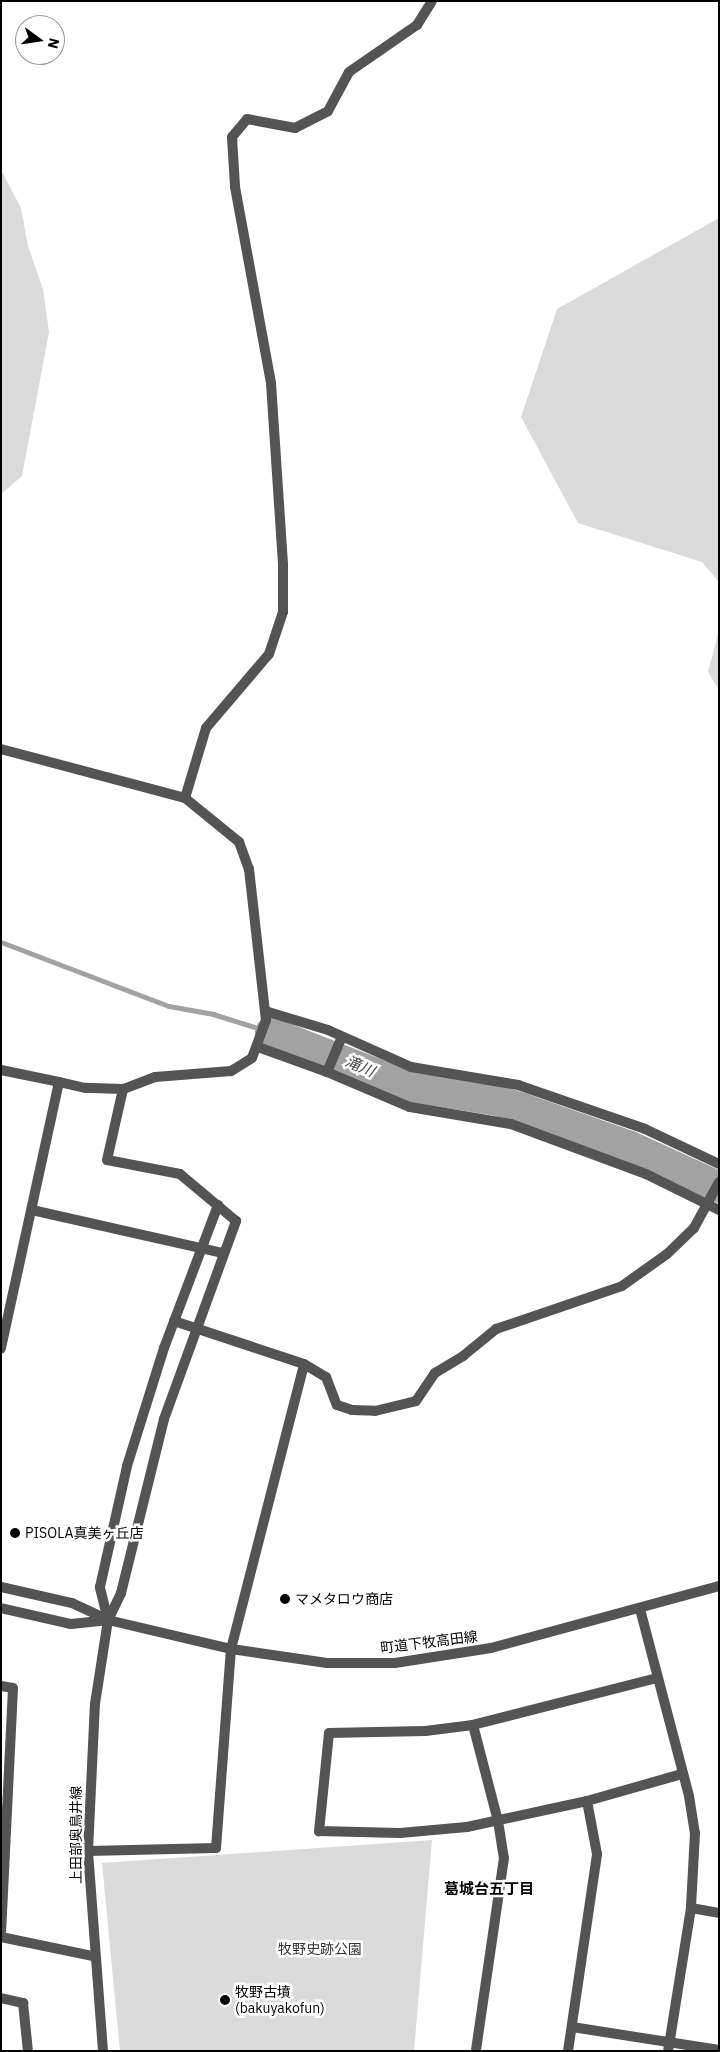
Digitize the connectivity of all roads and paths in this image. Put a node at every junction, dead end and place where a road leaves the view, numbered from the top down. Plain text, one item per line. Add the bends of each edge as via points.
1 (432, 1) edge
2 (1, 749) edge
3 (185, 798) junction
4 (265, 1011) junction
5 (342, 1037) junction
6 (258, 1047) junction
7 (1, 1070) edge
8 (327, 1072) junction
9 (59, 1082) junction
10 (122, 1089) junction
11 (719, 1164) edge
12 (719, 1182) edge
13 (708, 1204) junction
14 (218, 1205) junction
15 (32, 1210) junction
16 (719, 1210) edge
17 (202, 1248) junction
18 (223, 1253) junction
19 (174, 1321) junction
20 (196, 1328) junction
21 (1, 1349) edge
22 (304, 1364) junction
23 (719, 1586) edge
24 (1, 1587) edge
25 (1, 1608) edge
26 (640, 1609) junction
27 (108, 1620) junction
28 (231, 1650) junction
29 (656, 1678) junction
30 (1, 1686) edge
31 (473, 1725) junction
32 (682, 1774) junction
33 (587, 1801) junction
34 (5, 1808) edge
35 (498, 1821) junction
36 (88, 1851) junction
37 (690, 1908) junction
38 (719, 1913) edge
39 (1, 1931) edge
40 (1, 1937) edge
41 (93, 1956) junction
42 (1, 1998) edge
43 (572, 2027) junction
44 (669, 2047) edge
45 (719, 2050) edge
46 (28, 2051) edge
47 (103, 2051) edge
48 (476, 2051) edge
49 (568, 2051) edge

1 - 3 street via 417,24 349,72 328,111 295,128 247,119 232,137 235,186 271,383 283,564 283,612 269,654 206,728
2 - 3 street
3 - 4 street via 239,842 245,855
4 - 5 street
4 - 6 street via 266,1024
5 - 8 street
5 - 11 street via 411,1067 518,1085 645,1129
6 - 8 street
6 - 10 street via 252,1058 231,1071 155,1077
7 - 9 street
8 - 13 street via 410,1107 511,1124 646,1174
9 - 10 street via 85,1088
9 - 15 street
10 - 14 street via 106,1160 180,1174
12 - 13 street
13 - 16 street
13 - 22 street via 694,1228 676,1246 622,1286 496,1329 463,1356 435,1373 416,1401 375,1411 352,1410 337,1405 326,1377
14 - 17 street
14 - 18 street via 236,1221
15 - 17 street
15 - 21 street
17 - 18 street
17 - 19 street
18 - 20 street
19 - 20 street
19 - 27 street via 127,1466 102,1577 100,1587
20 - 22 street
20 - 27 street via 159,1437 121,1593
22 - 28 street
23 - 26 street, 町道下牧高田線
24 - 27 street via 72,1603
25 - 27 street via 71,1624
26 - 28 street, 町道下牧高田線 via 491,1648 395,1663 327,1663
26 - 29 street
27 - 28 street, 町道下牧高田線
27 - 36 street, 上田部奥鳥井線 via 95,1704
28 - 36 street via 216,1848
29 - 31 street
29 - 32 street
30 - 34 street via 13,1688
31 - 35 street
31 - 35 street via 425,1731 329,1733 319,1831 400,1833
32 - 33 street
32 - 37 street via 695,1833
33 - 35 street
33 - 43 street via 597,1854
34 - 39 street
35 - 48 street via 504,1858
36 - 41 street, 上田部奥鳥井線
37 - 38 street
37 - 44 street
40 - 41 street
41 - 47 street, 上田部奥鳥井線
42 - 46 street via 23,2003
43 - 44 street
43 - 49 street
44 - 45 street

